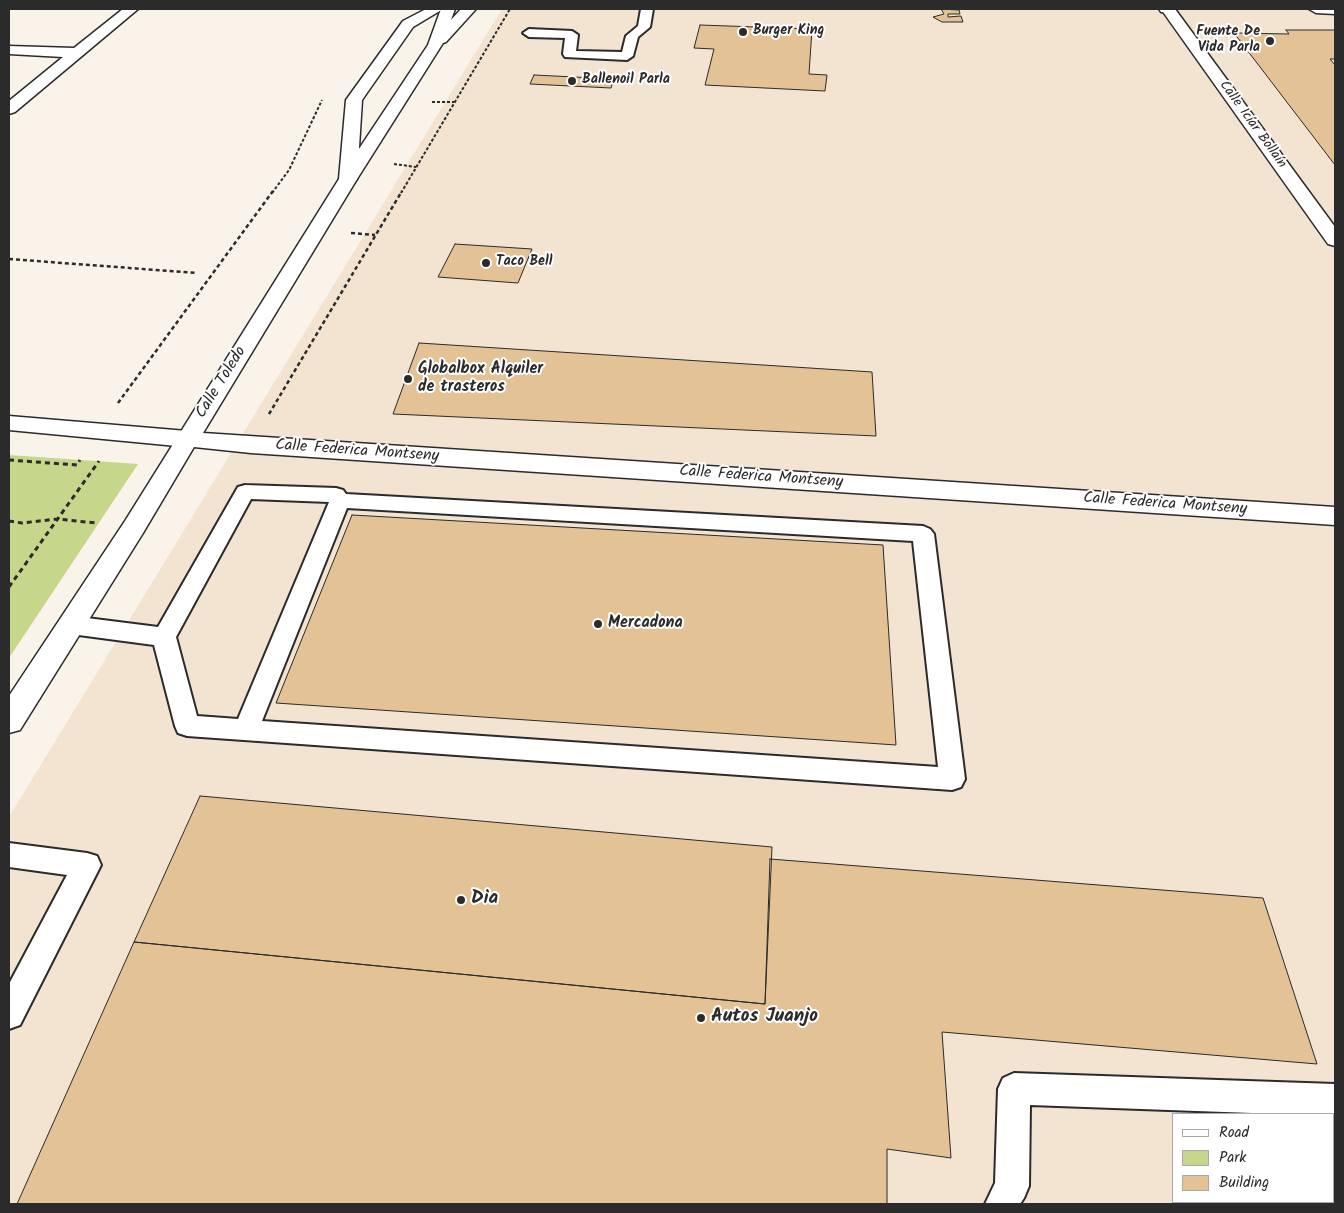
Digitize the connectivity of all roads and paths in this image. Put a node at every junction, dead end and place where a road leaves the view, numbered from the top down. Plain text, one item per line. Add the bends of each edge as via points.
1 (131, 9) edge
2 (436, 9) edge
3 (448, 9) edge
4 (469, 9) edge
5 (510, 9) edge
6 (647, 9) edge
7 (1168, 9) edge
8 (1316, 9) edge
9 (1335, 10) edge
10 (529, 33) dead end
11 (435, 45) junction
12 (9, 50) edge
13 (76, 53) junction
14 (324, 95) dead end
15 (9, 109) edge
16 (348, 179) junction
17 (1335, 240) edge
18 (9, 259) edge
19 (197, 273) dead end
20 (9, 423) edge
21 (109, 432) junction
22 (187, 439) junction
23 (251, 445) junction
24 (9, 460) edge
25 (340, 501) junction
26 (1335, 516) edge
27 (57, 519) junction
28 (9, 521) edge
29 (134, 527) junction
30 (9, 587) edge
31 (71, 625) junction
32 (164, 637) junction
33 (9, 721) edge
34 (246, 730) junction
35 (9, 855) edge
36 (9, 1014) edge
37 (1335, 1100) edge
38 (1002, 1204) edge

1 - 13 street
2 - 16 street via 408,24 354,100
3 - 11 street, Calle Toledo
4 - 11 street, Calle Toledo
5 - 23 path
6 - 10 lane via 644,27 632,36 627,56 569,54 572,35
7 - 17 street, Calle Icíar Bollaín
8 - 9 street
11 - 16 street, Calle Toledo
12 - 13 street
13 - 15 street
14 - 21 path via 289,170
16 - 22 street, Calle Toledo
18 - 19 path
20 - 21 street, Calle Federica Montseny
21 - 22 street, Calle Federica Montseny
21 - 24 path via 77,466
21 - 27 path
22 - 23 street, Calle Federica Montseny
22 - 29 street, Calle Toledo
23 - 26 street, Calle Federica Montseny
25 - 32 lane via 336,494 245,492
25 - 34 lane
25 - 34 lane via 924,534 952,779
27 - 28 path via 22,523
27 - 29 path
27 - 30 path
29 - 31 street, Calle Toledo
31 - 32 lane
31 - 33 street, Calle Toledo
32 - 34 lane via 188,726
35 - 36 lane via 87,864
37 - 38 lane via 1014,1088 1012,1186

